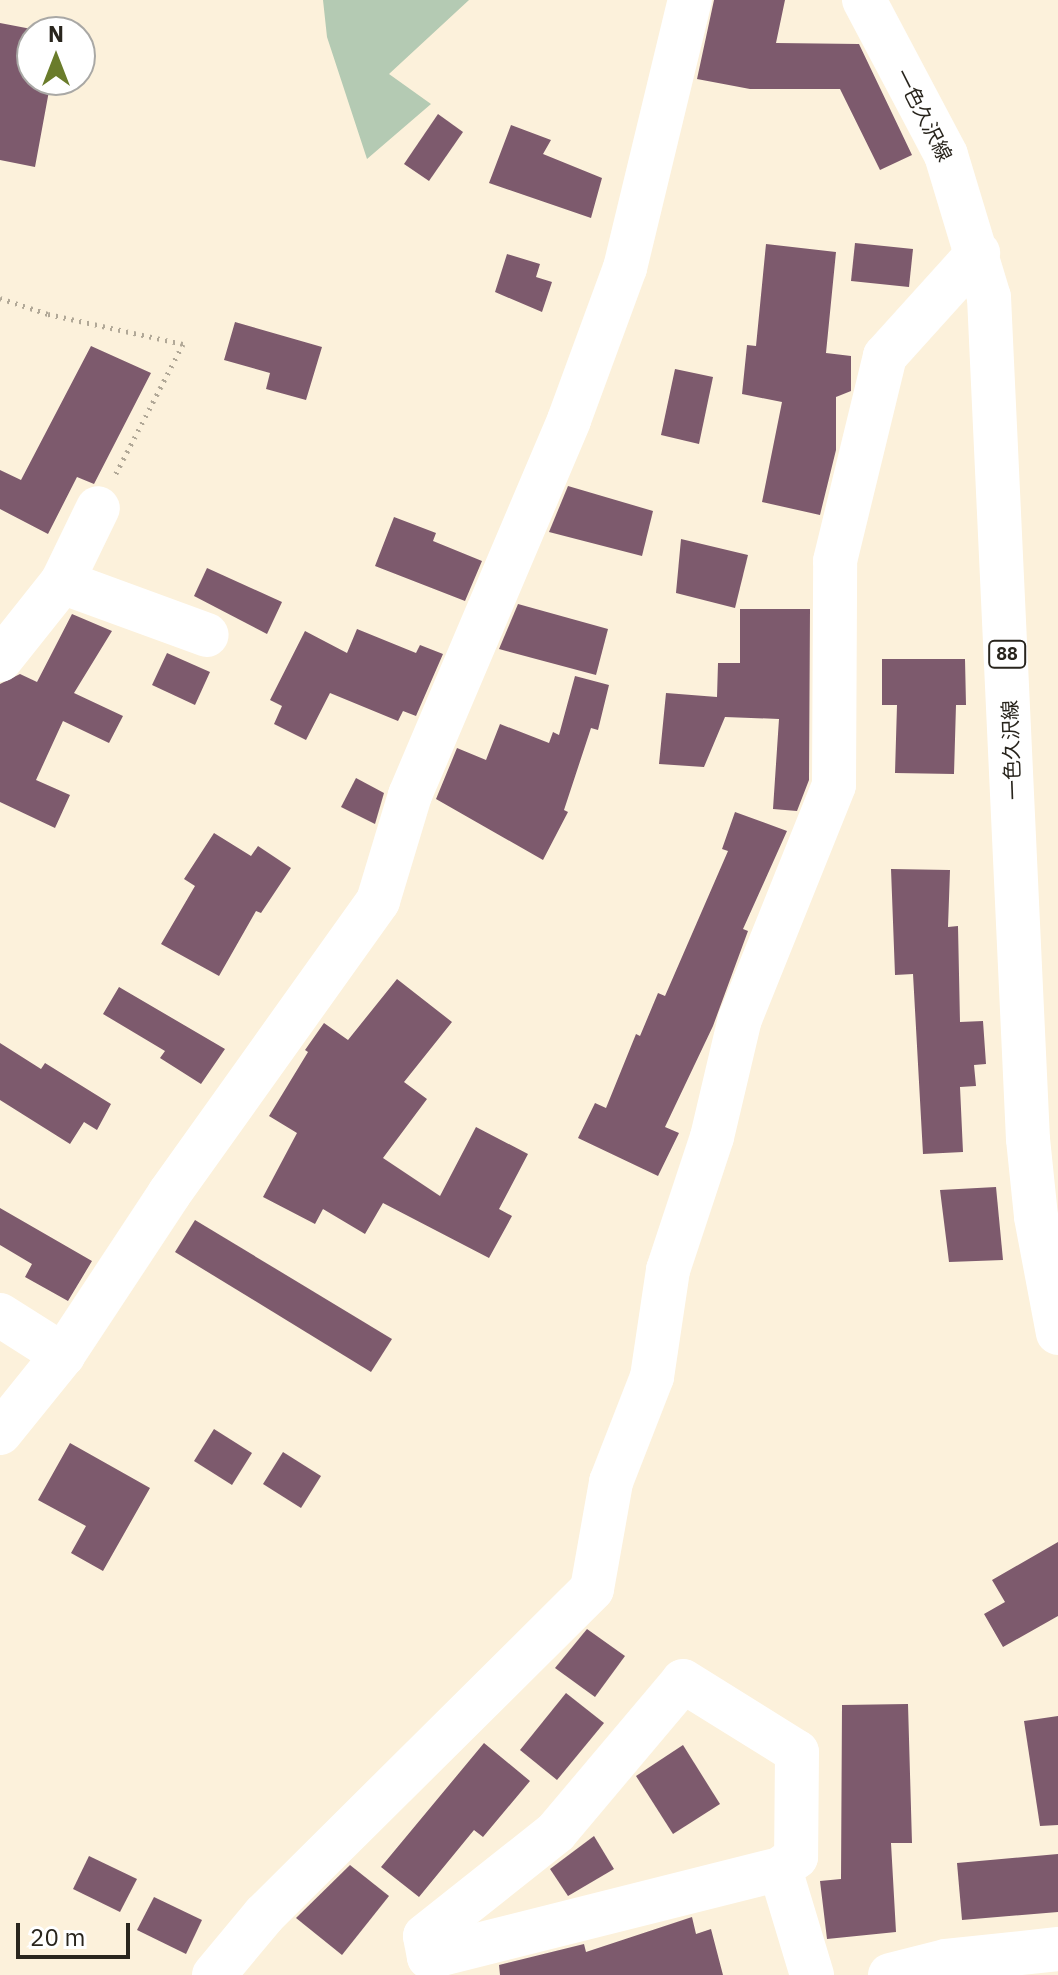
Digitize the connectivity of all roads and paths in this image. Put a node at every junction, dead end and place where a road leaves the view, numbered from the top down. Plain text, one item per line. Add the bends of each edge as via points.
1 (690, 0) edge
2 (864, 0) edge
3 (978, 253) junction
4 (0, 298) edge
5 (98, 508) joint
6 (62, 582) junction
7 (207, 635) dead end
8 (0, 660) edge
9 (0, 1315) edge
10 (1058, 1333) edge
11 (63, 1355) junction
12 (0, 1433) edge
13 (780, 1869) junction
14 (1058, 1949) edge
15 (991, 1965) edge
16 (214, 1975) edge
17 (812, 1975) edge
18 (890, 1975) edge

1 - 11 street via 625,268 569,420 410,795 378,901 169,1194
2 - 3 street, 一色久沢線 / 88 via 946,155
3 - 10 street, 一色久沢線 / 88 via 989,297 996,379 1028,1139 1040,1245
3 - 16 street via 885,356 835,561 834,785 740,1019 712,1137 668,1270 652,1377 611,1482 592,1589 264,1915
4 - 5 path via 183,344
5 - 6 street
6 - 7 street
6 - 8 street
9 - 11 street
11 - 12 street
13 - 13 street via 796,1857 797,1752 683,1681 556,1832 425,1936 429,1957
13 - 17 street
14 - 15 street
15 - 18 street

